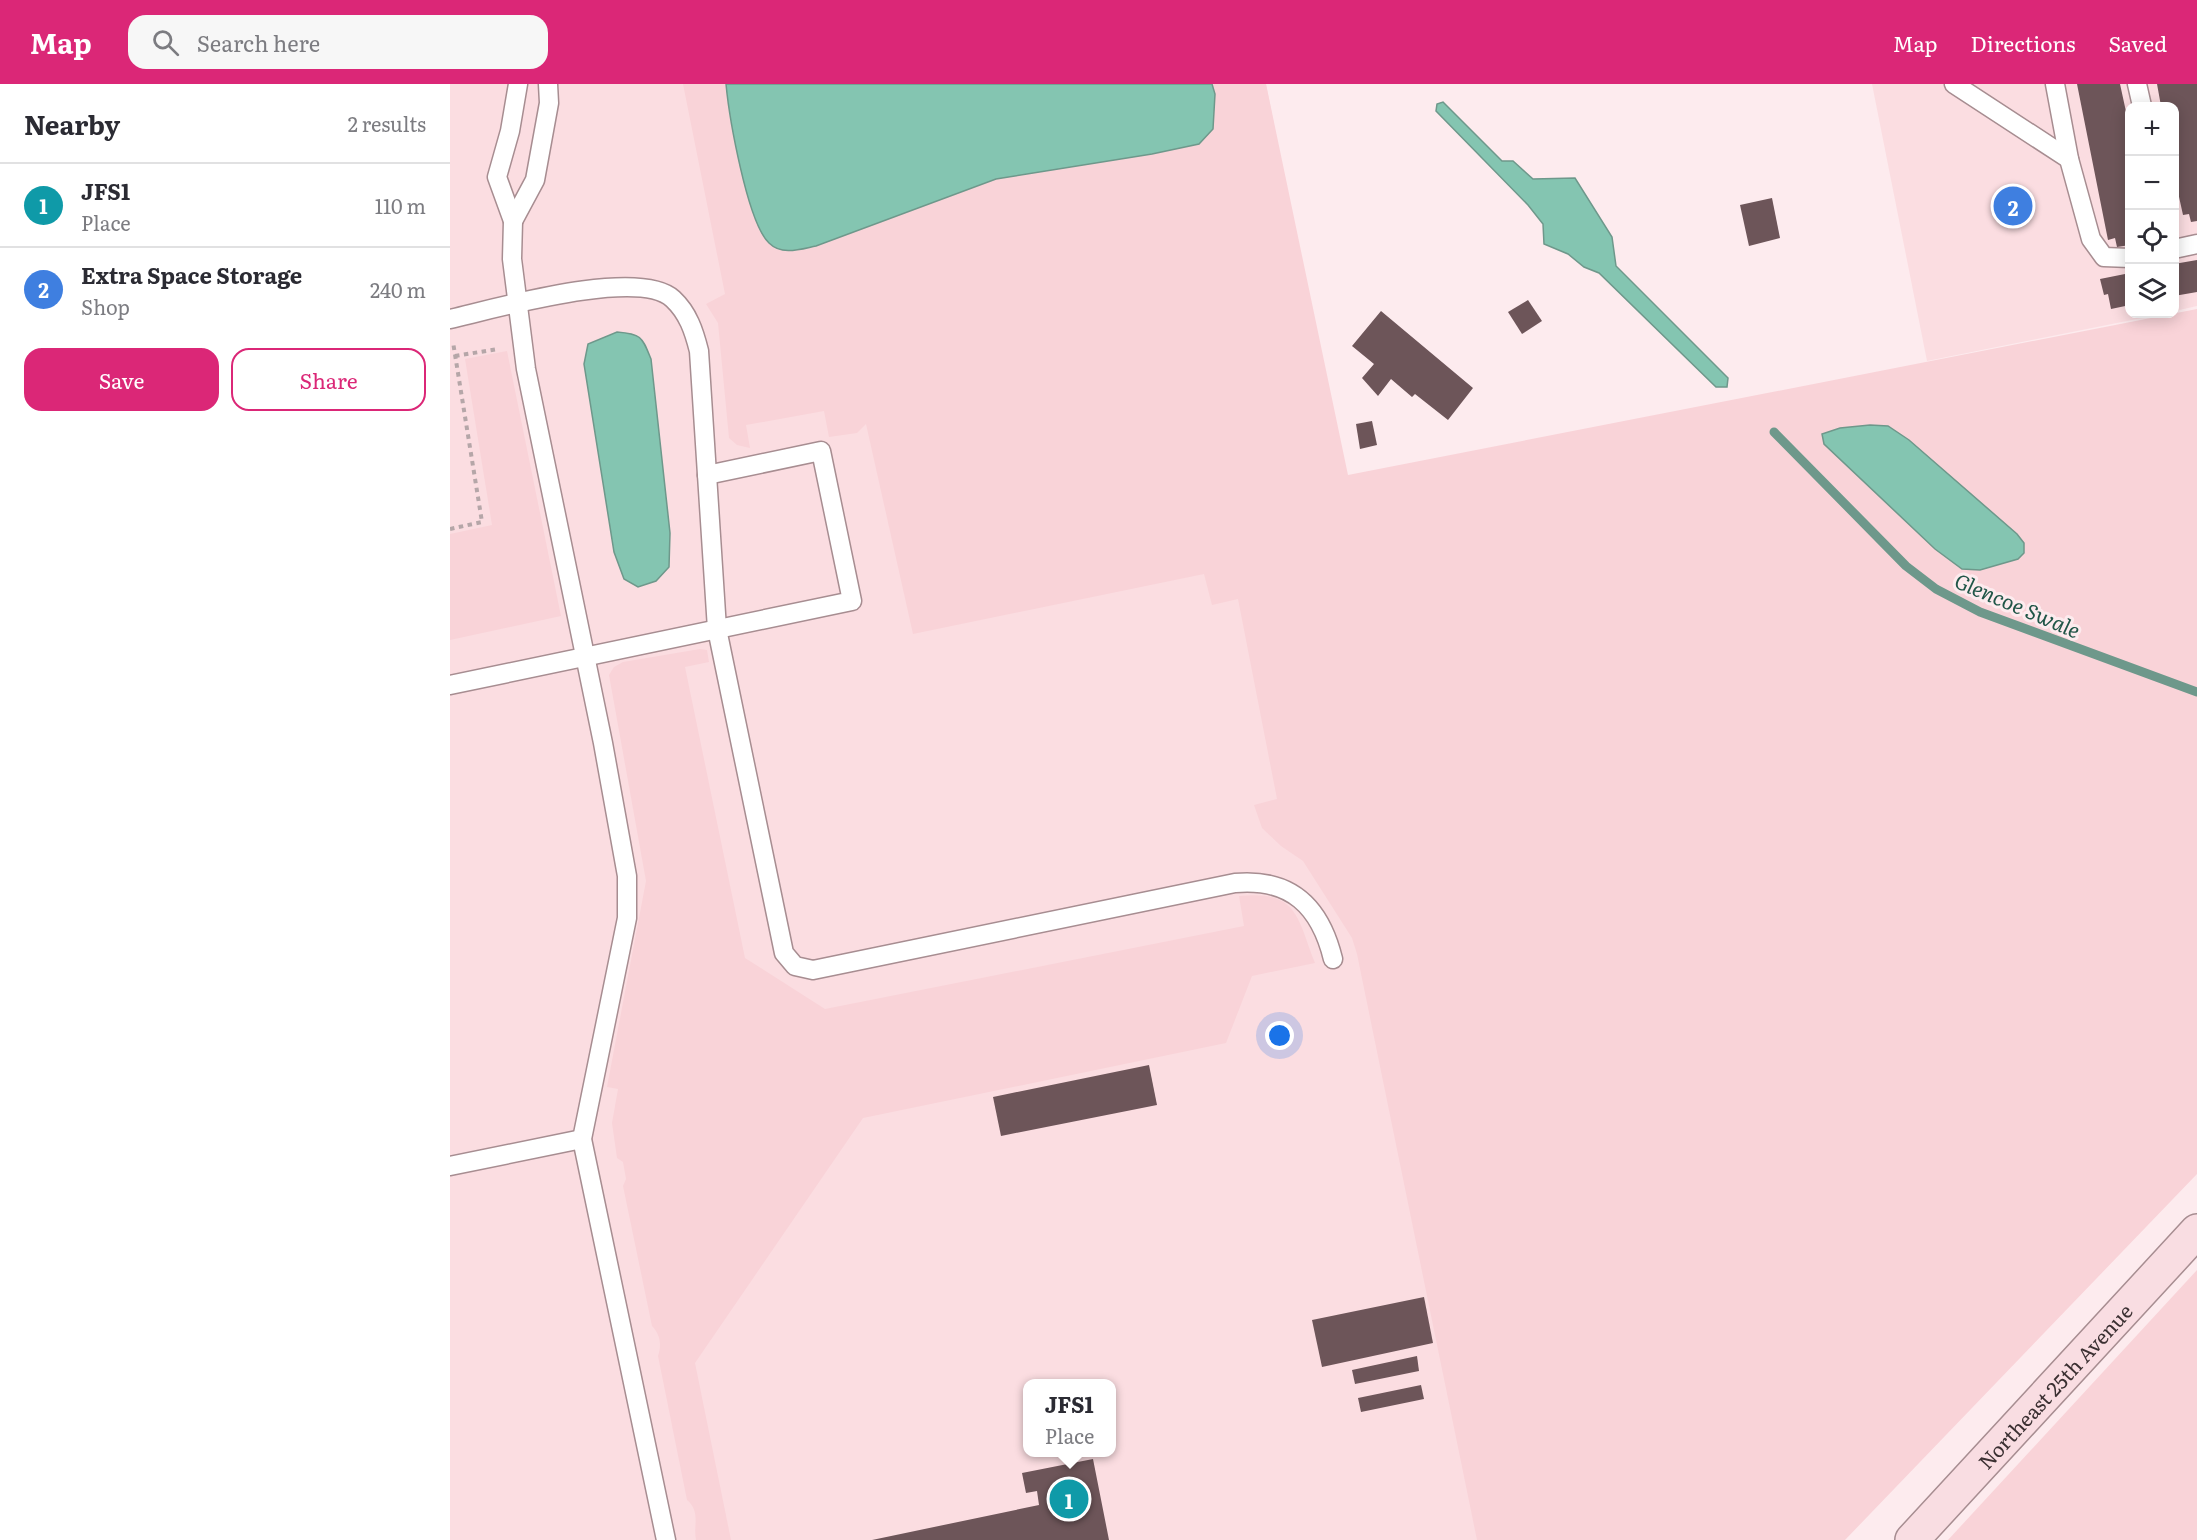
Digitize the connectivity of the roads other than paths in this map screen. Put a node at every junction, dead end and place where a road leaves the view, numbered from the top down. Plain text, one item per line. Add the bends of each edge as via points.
1 (518, 84) edge
2 (548, 84) edge
3 (1954, 84) edge
4 (2055, 84) edge
5 (2137, 84) edge
6 (2141, 102) edge
7 (2069, 159) junction
8 (513, 221) junction
9 (2197, 244) edge
10 (2179, 248) edge
11 (2125, 258) edge
12 (516, 303) junction
13 (451, 327) edge
14 (707, 476) junction
15 (717, 629) junction
16 (585, 658) junction
17 (450, 685) edge
18 (1333, 959) dead end
19 (582, 1139) junction
20 (450, 1166) edge
21 (2197, 1231) edge
22 (666, 1540) edge
23 (1912, 1540) edge

1 - 8 lane via 497,177
2 - 8 lane via 549,103 535,180
3 - 7 lane
4 - 7 lane
5 - 6 lane
7 - 11 lane via 2091,239 2104,258
8 - 12 lane
9 - 10 lane
12 - 13 lane
12 - 14 lane via 614,286 641,286 671,297 691,321 699,351
12 - 16 lane
14 - 15 lane
14 - 15 lane via 821,452 852,601
15 - 16 lane
15 - 18 lane via 784,953 795,966 813,970 1260,881 1283,887 1304,901 1319,920
16 - 17 lane
16 - 19 lane via 627,876 627,918
19 - 20 lane
19 - 22 lane
21 - 23 main road, Northeast 25th Avenue

